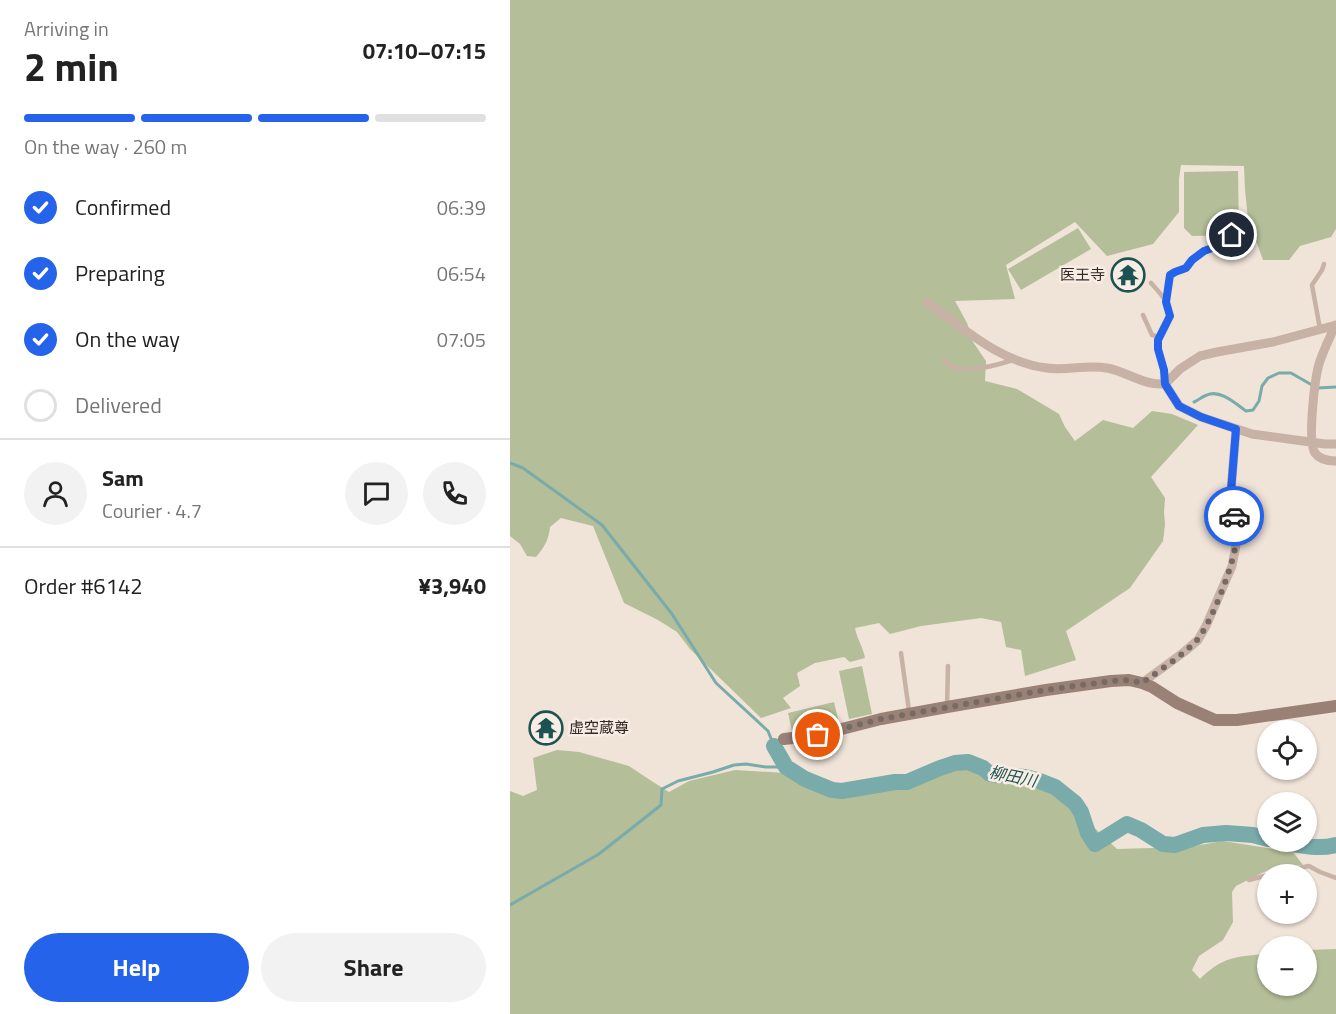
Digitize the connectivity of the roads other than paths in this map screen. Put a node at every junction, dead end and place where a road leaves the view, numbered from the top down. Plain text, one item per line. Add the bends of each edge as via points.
1 (1232, 235) dead end
2 (1324, 264) dead end
3 (1151, 283) dead end
4 (927, 302) dead end
5 (1166, 302) junction
6 (1143, 315) dead end
7 (1336, 325) edge
8 (1320, 329) junction
9 (1160, 337) junction
10 (1015, 360) junction
11 (944, 361) dead end
12 (1165, 384) junction
13 (1236, 429) junction
14 (1311, 441) junction
15 (1336, 444) edge
16 (1336, 460) edge
17 (901, 653) dead end
18 (948, 666) dead end
19 (1142, 683) junction
20 (947, 706) junction
21 (1336, 706) edge
22 (910, 714) junction
23 (784, 739) dead end
24 (1317, 870) edge
25 (1257, 878) edge
26 (1336, 878) edge
27 (1249, 880) dead end

1 - 5 lane via 1229,242 1204,251 1186,268 1170,275
2 - 8 lane via 1312,285
3 - 5 lane
4 - 10 street via 987,346
5 - 9 lane via 1170,316
6 - 9 lane via 1152,335
7 - 8 street
7 - 14 street via 1318,366
8 - 12 street via 1200,356
9 - 12 lane via 1158,349
10 - 11 lane via 978,369 953,367
10 - 12 street via 1046,368 1107,368
12 - 13 street via 1179,406
13 - 14 street
13 - 19 street via 1231,491 1237,540 1232,566 1198,640
14 - 15 street
14 - 16 street via 1322,459
17 - 22 lane
18 - 20 lane
19 - 20 street via 1111,681
19 - 21 street via 1215,720
20 - 22 street
22 - 23 street
24 - 26 lane
25 - 27 lane

